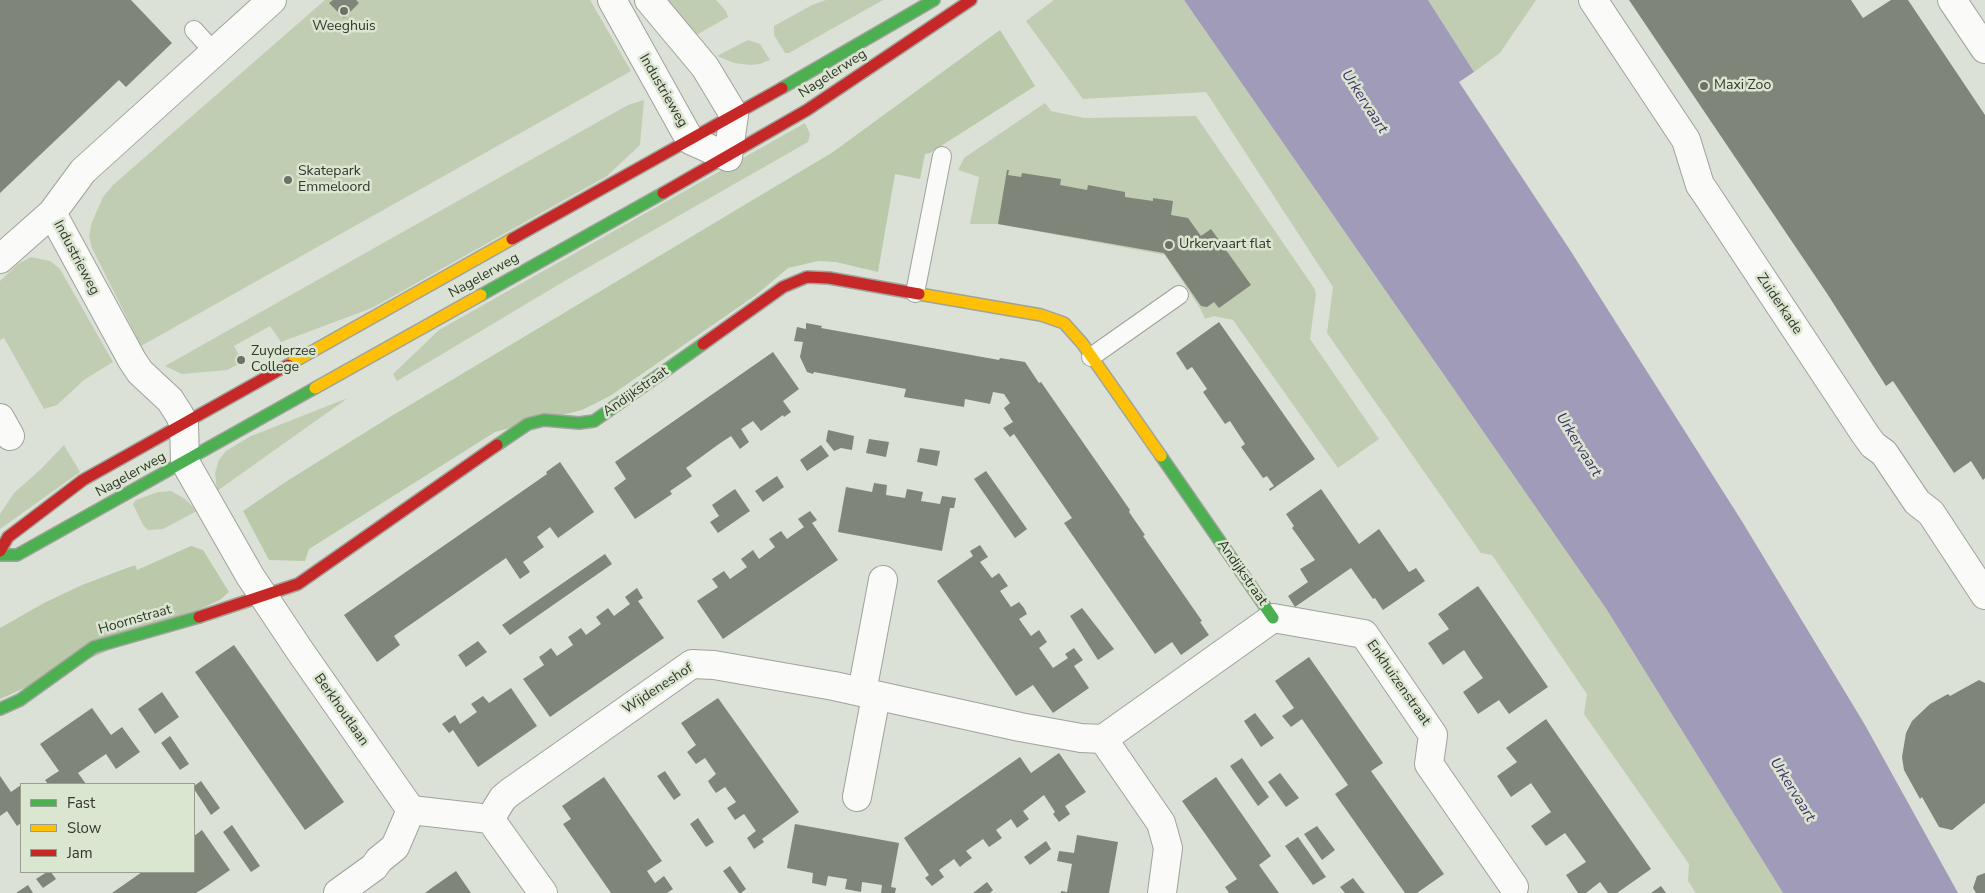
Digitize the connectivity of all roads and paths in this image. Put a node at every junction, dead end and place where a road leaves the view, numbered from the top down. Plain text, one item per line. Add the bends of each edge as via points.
1 (272, 0) edge
2 (612, 0) edge
3 (649, 0) edge
4 (934, 0) edge
5 (971, 0) edge
6 (1593, 0) edge
7 (1952, 0) edge
8 (194, 30) dead end
9 (1985, 49) edge
10 (214, 52) junction
11 (734, 115) junction
12 (690, 140) junction
13 (942, 156) dead end
14 (728, 157) junction
15 (52, 213) junction
16 (0, 260) edge
17 (915, 293) junction
18 (1179, 295) dead end
19 (1091, 357) junction
20 (184, 424) junction
21 (186, 462) junction
22 (0, 551) edge
23 (0, 555) edge
24 (883, 580) dead end
25 (1985, 595) edge
26 (264, 597) junction
27 (1273, 618) junction
28 (869, 694) junction
29 (0, 709) edge
30 (1103, 739) junction
31 (857, 797) dead end
32 (411, 810) junction
33 (490, 818) junction
34 (1516, 890) edge
35 (338, 893) edge
36 (543, 893) edge
37 (1162, 893) edge

1 - 10 street, Industrieweg
2 - 12 street, Industrieweg
3 - 11 street via 705,67
4 - 11 street, Nagelerweg
5 - 14 street, Nagelerweg via 807,110
6 - 25 street, Zuiderkade via 1686,140 1700,185 1865,434 1884,453 1917,502 1931,512
7 - 9 street
8 - 10 lane
10 - 15 street, Industrieweg via 83,171
11 - 12 street, Nagelerweg
11 - 14 street
12 - 14 street, Industrieweg
12 - 20 street, Nagelerweg
13 - 17 lane
14 - 21 street, Nagelerweg
15 - 16 street
15 - 20 street, Industrieweg via 132,360 170,400
17 - 19 street, Andijkstraat via 1053,318 1074,332
17 - 26 street, Andijkstraat via 818,276 797,280 601,417 586,423 533,422 298,584
18 - 19 lane
19 - 27 street, Andijkstraat
20 - 21 street, Industrieweg
20 - 22 street, Nagelerweg via 68,490 8,537
21 - 23 street, Nagelerweg via 17,555
21 - 26 street, Berkhoutlaan
24 - 28 street
26 - 29 street, Hoornstraat via 94,647 20,700
26 - 32 street, Berkhoutlaan
27 - 30 street, Andijkstraat
27 - 34 street, Enkhuizenstraat via 1364,634 1434,735 1429,764
28 - 30 street via 1020,727
28 - 31 street
28 - 33 street, Wijdeneshof via 714,665 692,664 509,793
30 - 37 street via 1161,823 1168,848
32 - 33 street
32 - 35 street via 395,847
33 - 36 street

